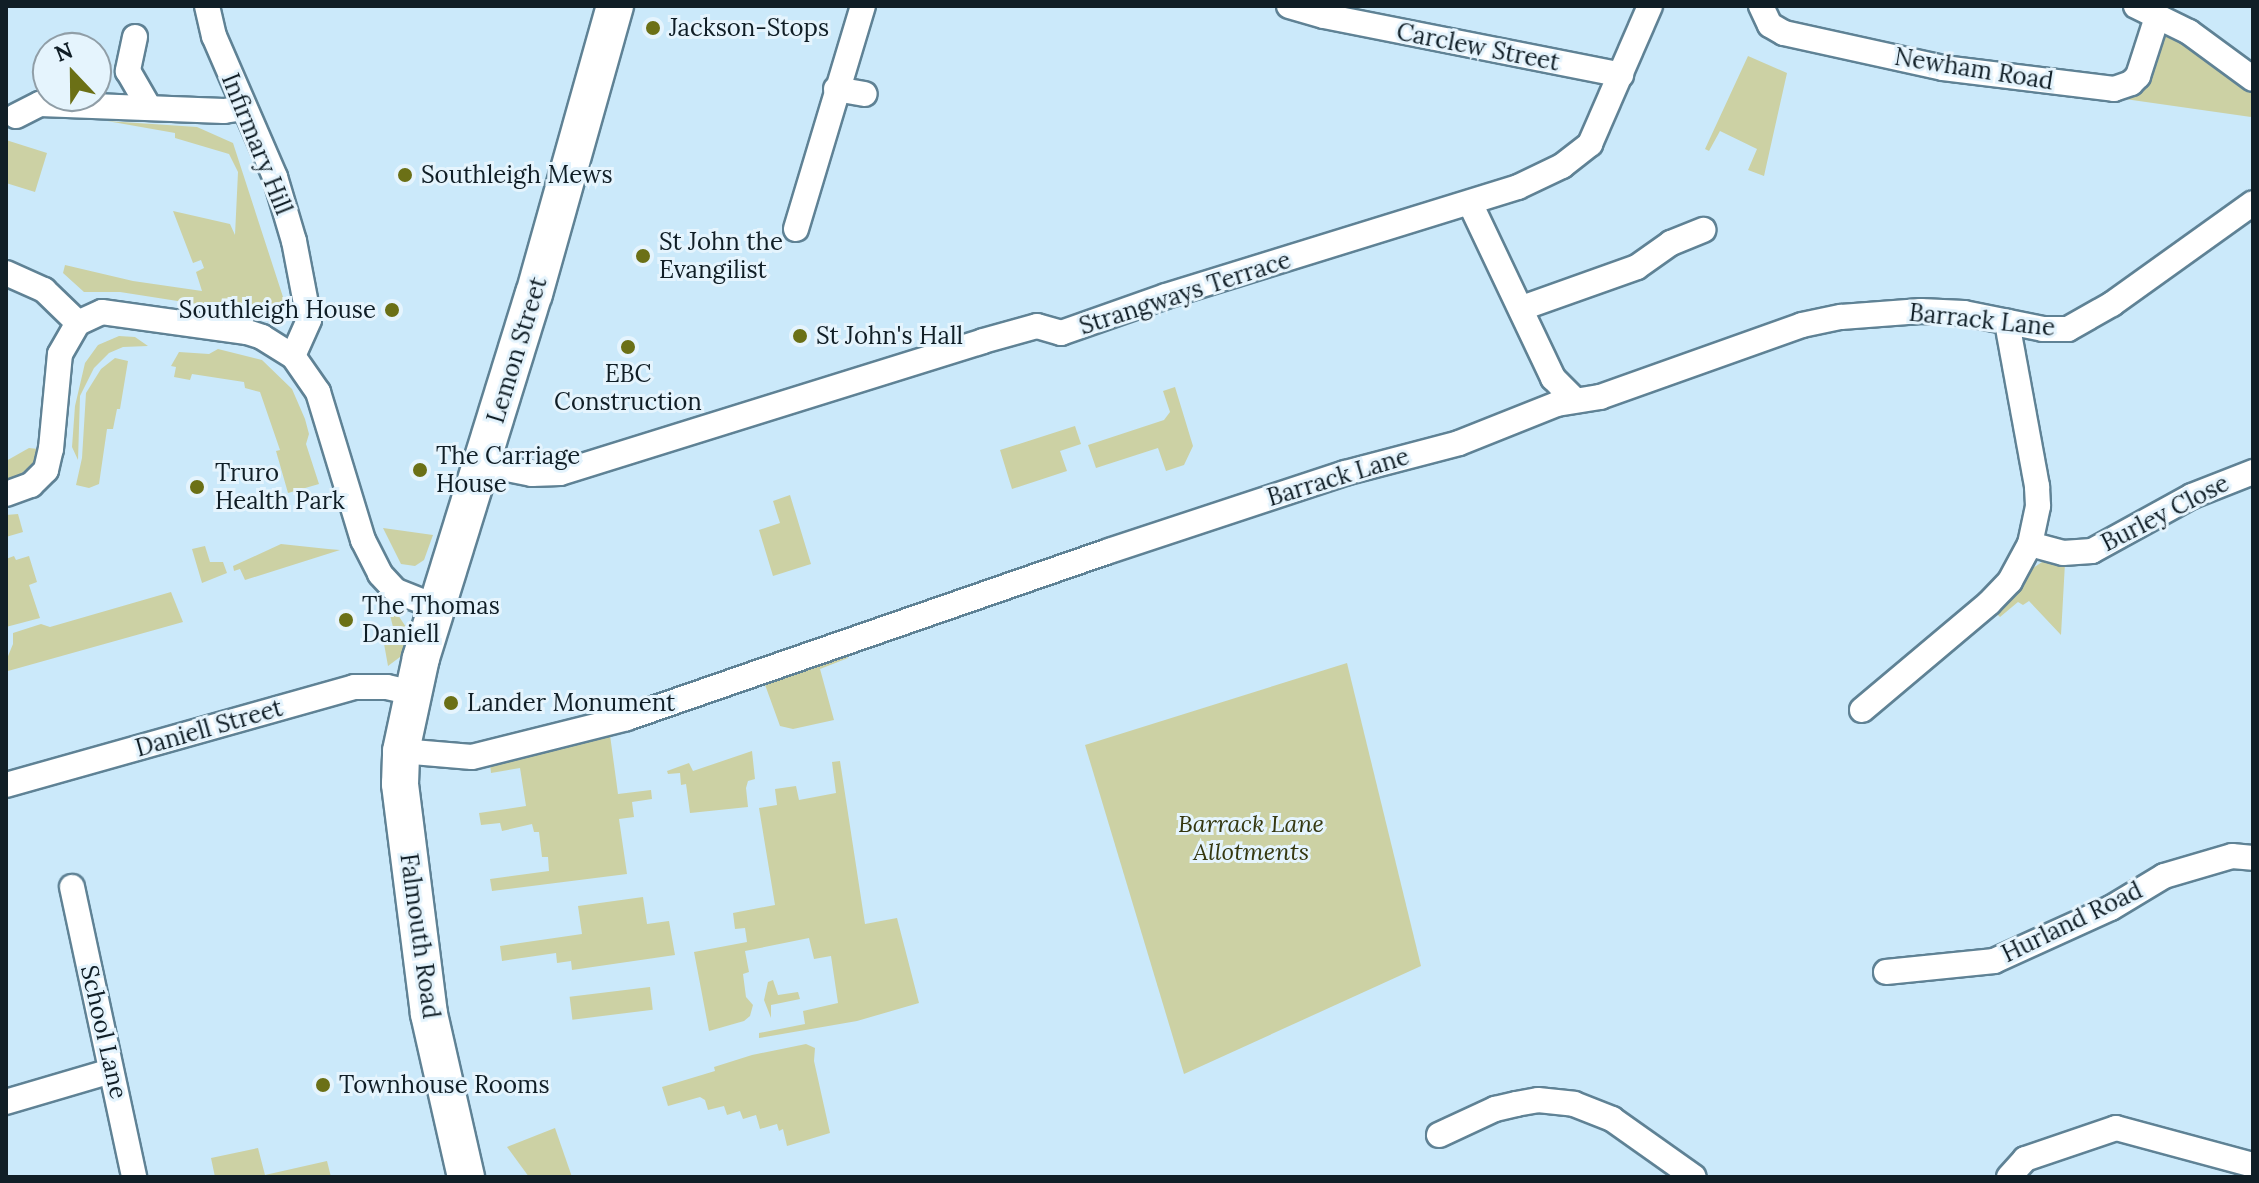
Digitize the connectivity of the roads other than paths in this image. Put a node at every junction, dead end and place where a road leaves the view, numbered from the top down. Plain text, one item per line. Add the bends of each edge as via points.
1 (207, 6) edge
2 (615, 6) edge
3 (863, 6) edge
4 (1289, 6) edge
5 (1650, 6) edge
6 (1761, 6) edge
7 (2146, 12) edge
8 (135, 37) dead end
9 (1621, 75) junction
10 (2253, 79) edge
11 (836, 89) junction
12 (865, 94) dead end
13 (148, 105) junction
14 (244, 108) junction
15 (16, 116) dead end
16 (1470, 203) junction
17 (2253, 203) edge
18 (796, 229) dead end
19 (1704, 230) dead end
20 (6, 273) edge
21 (1522, 308) junction
22 (2007, 322) junction
23 (78, 323) junction
24 (293, 356) junction
25 (1574, 399) junction
26 (482, 464) junction
27 (2253, 472) edge
28 (6, 494) edge
29 (2030, 544) junction
30 (439, 608) junction
31 (414, 693) junction
32 (1862, 710) dead end
33 (401, 751) junction
34 (6, 785) edge
35 (2253, 858) edge
36 (72, 887) dead end
37 (1886, 972) dead end
38 (111, 1071) junction
39 (6, 1102) edge
40 (1439, 1135) dead end
41 (2253, 1165) edge
42 (134, 1177) edge
43 (466, 1177) edge
44 (1694, 1177) edge
45 (2009, 1177) edge

1 - 14 street, Infirmary Hill
2 - 26 street, Lemon Street
3 - 11 street
4 - 9 street, Carclew Street
5 - 9 street, Strangways Terrace
6 - 7 street, Newham Road via 1770,25 1784,33 1943,68 2114,89 2138,76
7 - 10 street, Newham Road via 2189,32
8 - 13 street via 128,71
9 - 16 street, Strangways Terrace via 1590,144 1562,166
11 - 12 street
11 - 18 street
13 - 14 street
13 - 15 street via 40,104
14 - 24 street, Infirmary Hill via 275,177 309,307 307,328
16 - 21 street
16 - 26 street, Strangways Terrace via 1061,333 1037,326 983,341 560,473 532,474
17 - 22 street, Barrack Lane via 2082,323 2055,331
19 - 21 street via 1671,243 1637,267
20 - 23 street via 44,290
21 - 25 street via 1553,378
22 - 25 street, Barrack Lane via 1921,311 1841,317 1786,330 1600,397
22 - 29 street via 2037,486
23 - 24 street via 102,312 247,332
23 - 28 street via 60,354 46,470 31,485
24 - 30 street via 318,392 374,564 396,591
25 - 33 street, Barrack Lane via 1459,443 1306,486 627,718 472,757
26 - 30 street, Lemon Street
27 - 29 street, Burley Close via 2192,496 2092,551 2063,553
29 - 32 street via 2010,581 1989,603
30 - 31 street, Lemon Street
31 - 33 street, Falmouth Road
31 - 34 street, Daniell Street via 354,687
33 - 43 street, Falmouth Road via 429,1014
35 - 37 street, Hurland Road via 2232,856 2164,876 2111,908 1994,961
36 - 38 street, School Lane
38 - 39 street
38 - 42 street, School Lane
40 - 44 street via 1495,1109 1557,1101 1612,1119
41 - 45 street via 2116,1128 2025,1159

